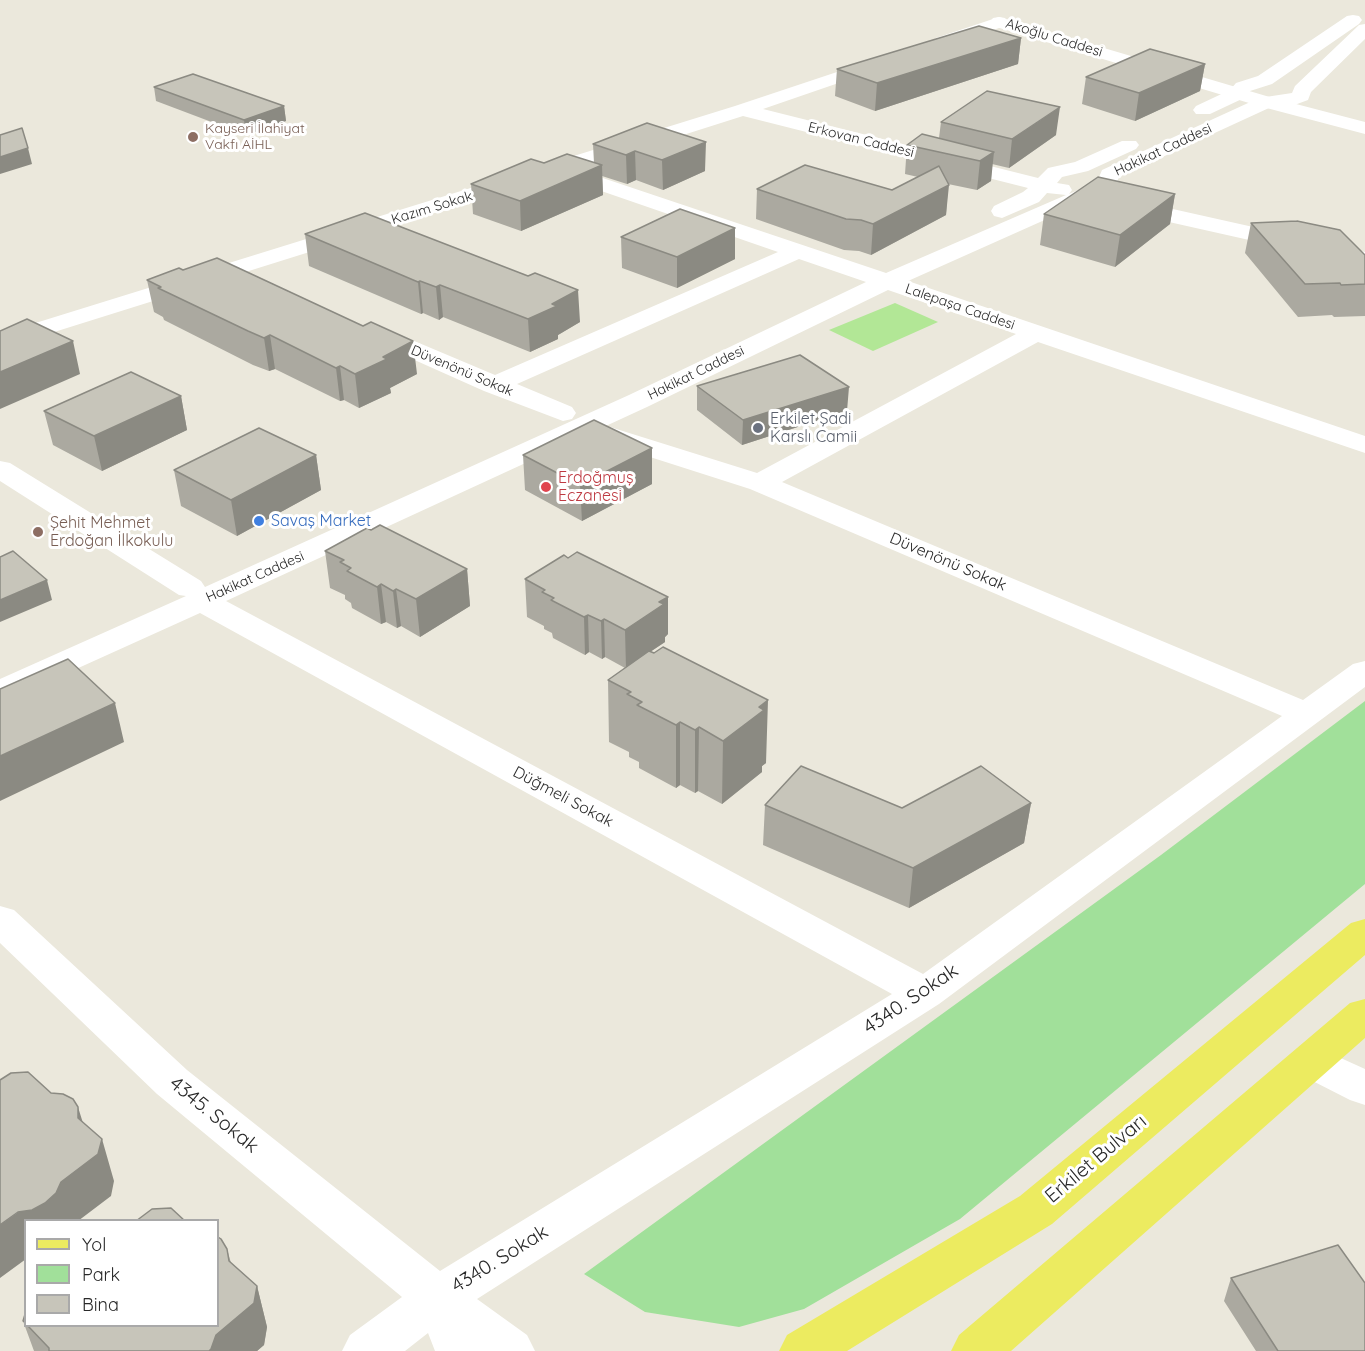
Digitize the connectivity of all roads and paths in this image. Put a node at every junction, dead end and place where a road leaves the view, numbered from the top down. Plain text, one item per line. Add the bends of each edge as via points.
1 (999, 22) junction
2 (1361, 23) edge
3 (923, 48) edge
4 (1163, 52) edge
5 (901, 56) edge
6 (1231, 71) dead end
7 (1265, 80) junction
8 (1302, 90) junction
9 (1237, 94) junction
10 (1323, 96) dead end
11 (1266, 102) junction
12 (751, 107) junction
13 (1185, 118) dead end
14 (1164, 128) dead end
15 (1365, 128) edge
16 (555, 169) junction
17 (1049, 178) junction
18 (1107, 185) junction
19 (1080, 195) junction
20 (1365, 243) edge
21 (797, 252) junction
22 (1365, 259) edge
23 (230, 271) junction
24 (876, 279) junction
25 (263, 285) edge
26 (351, 323) edge
27 (1036, 333) junction
28 (0, 342) edge
29 (493, 385) junction
30 (573, 420) junction
31 (1365, 445) edge
32 (0, 469) edge
33 (760, 483) junction
34 (196, 595) junction
35 (0, 670) edge
36 (1365, 671) edge
37 (0, 691) edge
38 (1307, 714) junction
39 (0, 920) edge
40 (1365, 933) edge
41 (924, 993) junction
42 (1365, 1014) edge
43 (1311, 1061) junction
44 (1365, 1088) edge
45 (438, 1298) junction
46 (367, 1351) edge
47 (460, 1351) edge
48 (510, 1351) edge
49 (804, 1351) edge
50 (976, 1351) edge

1 - 3 street
1 - 4 street, Akoğlu Caddesi via 1040,19
1 - 9 street, Akoğlu Caddesi
2 - 7 street, Hakikat Caddesi
2 - 8 street, Hakikat Caddesi
5 - 12 street, Kazım Sokak
6 - 7 street
7 - 8 street
7 - 9 street, Hakikat Caddesi via 1243,87
8 - 10 street
8 - 11 street, Hakikat Caddesi via 1301,96 1290,101
9 - 11 street, Akoğlu Caddesi
9 - 13 street, Hakikat Caddesi
11 - 15 street, Akoğlu Caddesi
11 - 18 street, Hakikat Caddesi via 1109,174
12 - 16 street, Kazım Sokak
12 - 17 street, Erkovan Caddesi
14 - 17 street, Hakikat Caddesi
16 - 21 street, Lalepaşa Caddesi
16 - 23 street, Kazım Sokak
17 - 18 street, Erkovan Caddesi via 1088,176
17 - 19 street, Erkovan Caddesi
17 - 24 street, Hakikat Caddesi via 1031,197
18 - 19 street, Hakikat Caddesi
18 - 20 street, Erkovan Caddesi
19 - 22 street, Erkovan Caddesi
19 - 24 street, Hakikat Caddesi
21 - 24 street, Lalepaşa Caddesi
21 - 29 street
23 - 25 street
23 - 28 street, Kazım Sokak
24 - 27 street, Lalepaşa Caddesi
24 - 30 street, Hakikat Caddesi
26 - 29 street, Düvenönü Sokak
27 - 31 street, Lalepaşa Caddesi
27 - 33 street
29 - 30 street, Düvenönü Sokak
30 - 33 street, Düvenönü Sokak
30 - 34 street, Hakikat Caddesi
32 - 34 street, Düğmeli Sokak
33 - 38 street, Düvenönü Sokak
34 - 35 street, Hakikat Caddesi
34 - 37 street, Hakikat Caddesi
34 - 41 street, Düğmeli Sokak
36 - 38 street, 4340. Sokak
38 - 41 street, 4340. Sokak
39 - 45 street, 4345. Sokak via 172,1082
40 - 49 main road, Erkilet Bulvarı via 1036,1209
41 - 45 street, 4340. Sokak
42 - 43 main road
43 - 44 street
43 - 50 main road
45 - 46 street, 4340. Sokak
45 - 47 street, 4345. Sokak
45 - 48 street, 4345. Sokak

